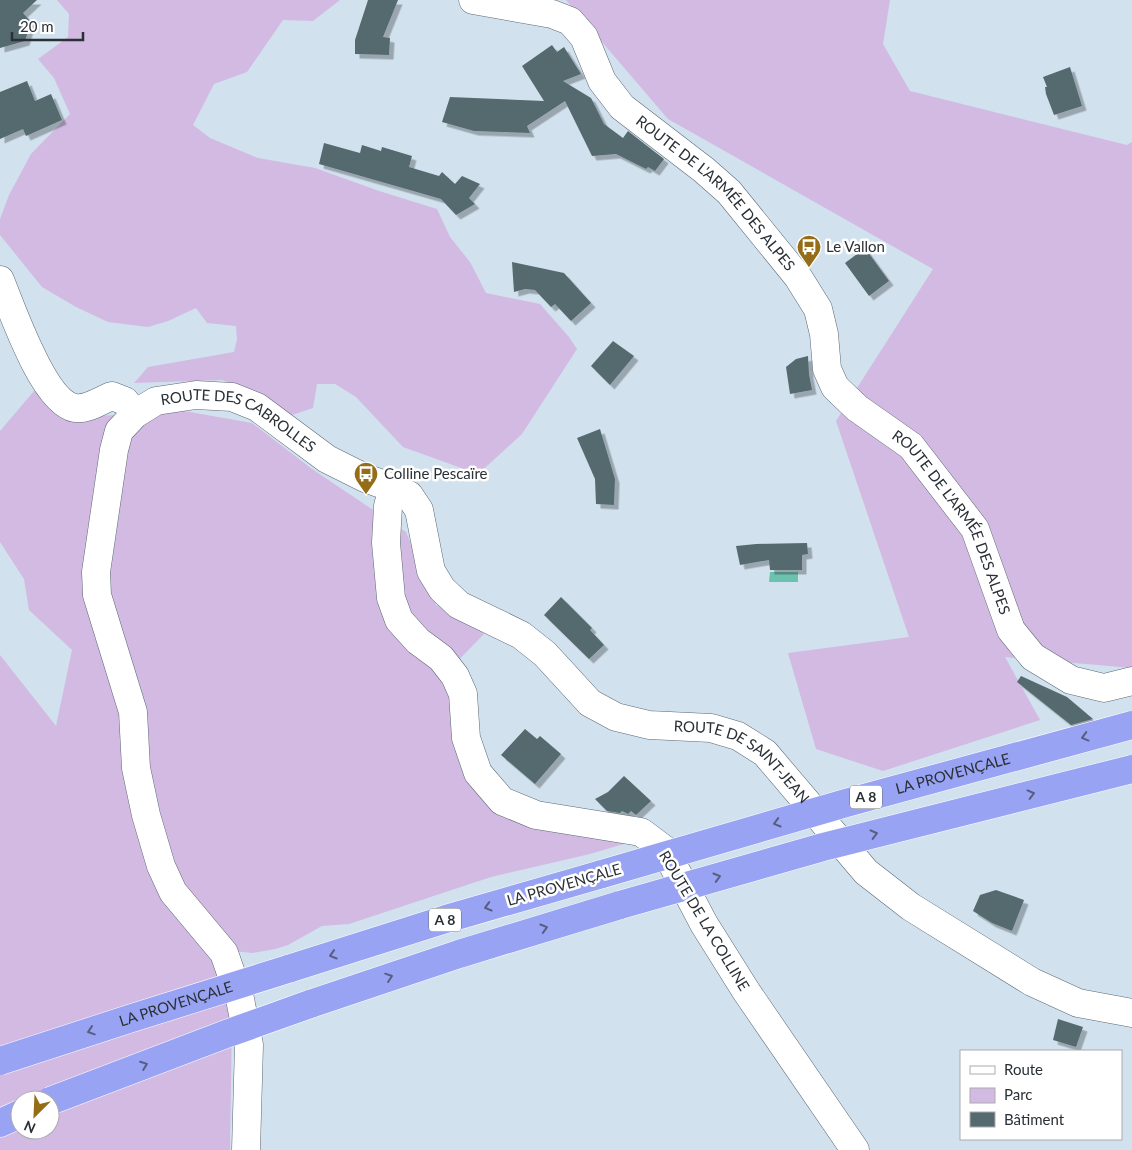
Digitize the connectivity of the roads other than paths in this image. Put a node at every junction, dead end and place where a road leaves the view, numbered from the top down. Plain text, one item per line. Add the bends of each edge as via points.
1 (473, 0) edge
2 (0, 280) edge
3 (136, 414) junction
4 (393, 488) junction
5 (1132, 681) edge
6 (1132, 725) edge
7 (1132, 769) edge
8 (1132, 1013) edge
9 (0, 1061) edge
10 (60, 1097) edge
11 (246, 1150) edge
12 (855, 1150) edge

1 - 5 street, ROUTE DE L'ARMÉE DES ALPES via 552,14 570,21 584,37 602,80 622,107 730,192 798,277 818,308 827,369 835,387 857,408 911,446 975,529 1011,630 1033,657 1079,682 1104,688
2 - 3 street via 36,366 54,392 73,408 83,408 112,396 125,401
3 - 4 street, ROUTE DES CABROLLES via 156,401 196,395 232,397 257,407 327,459
3 - 11 street, ROUTE DES CABROLLES via 120,431 114,450 96,572 97,595 133,712 136,768 161,866 173,892 224,953 240,999 249,1045
4 - 8 street, ROUTE DE SAINT-JEAN via 409,495 419,510 431,571 442,589 459,605 521,635 545,654 590,703 616,717 649,725 711,728 738,736 765,753 866,872 911,907 1032,982 1078,1003
4 - 12 street, ROUTE DE LA COLLINE via 388,506 386,543 391,598 399,620 418,641 441,658 455,676 463,694 466,738 478,773 502,801 536,814 641,832 665,850 735,974
6 -> 9 highway, LA PROVENÇALE / A 8, bridge via 846,802 446,919
10 -> 7 highway, A 8, bridge via 310,1004 458,954 823,847

